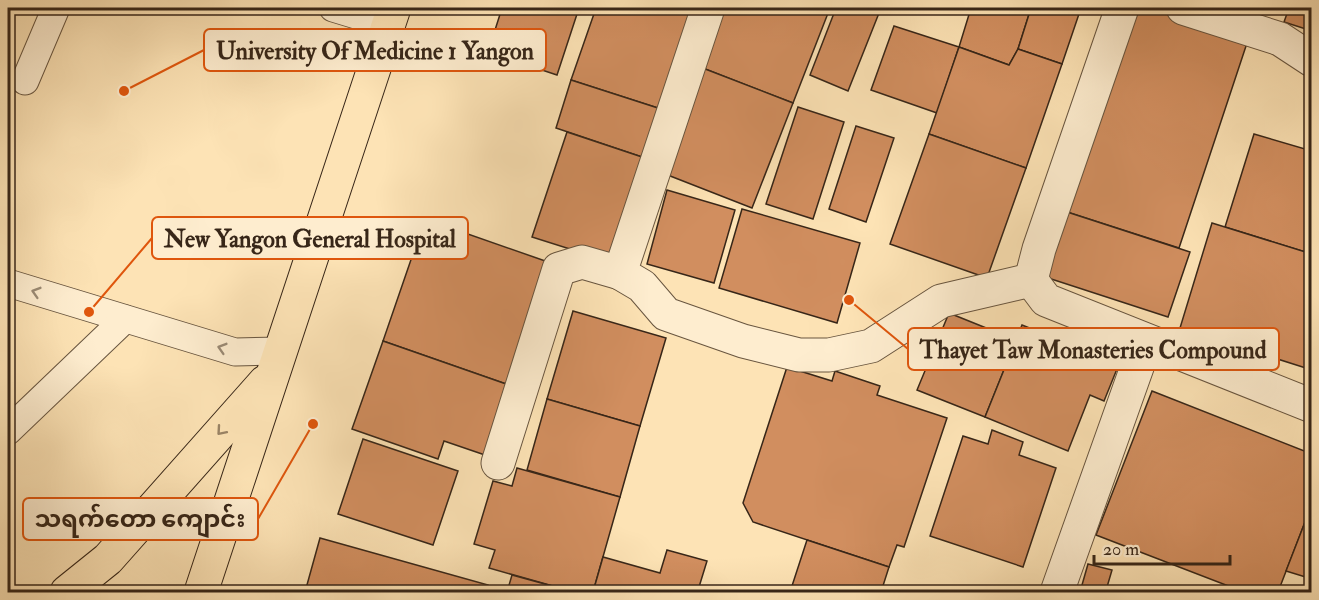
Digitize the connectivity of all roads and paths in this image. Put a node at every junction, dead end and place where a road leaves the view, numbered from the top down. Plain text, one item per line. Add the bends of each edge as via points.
1 (56, 8) edge
2 (333, 8) edge
3 (708, 8) edge
4 (1122, 8) edge
5 (1183, 8) edge
6 (391, 16) edge
7 (1311, 60) edge
8 (25, 81) dead end
9 (620, 273) junction
10 (1031, 280) junction
11 (8, 283) edge
12 (125, 319) junction
13 (1146, 342) junction
14 (277, 361) junction
15 (1311, 406) edge
16 (8, 431) edge
17 (498, 463) dead end
18 (67, 592) edge
19 (201, 592) edge
20 (1057, 592) edge

1 - 8 lane
2 - 6 lane
3 - 9 street
4 - 10 street
5 - 7 street via 1280,39
6 - 14 main road
9 - 10 street via 642,286 666,314 743,341 799,355 829,355 871,346 941,301
9 - 17 street via 582,262 559,269
10 - 13 street via 1046,300
12 -> 11 lane
14 -> 12 lane
12 - 16 lane
13 - 15 street
13 - 20 street
14 -> 18 main road via 108,559
14 - 19 main road

